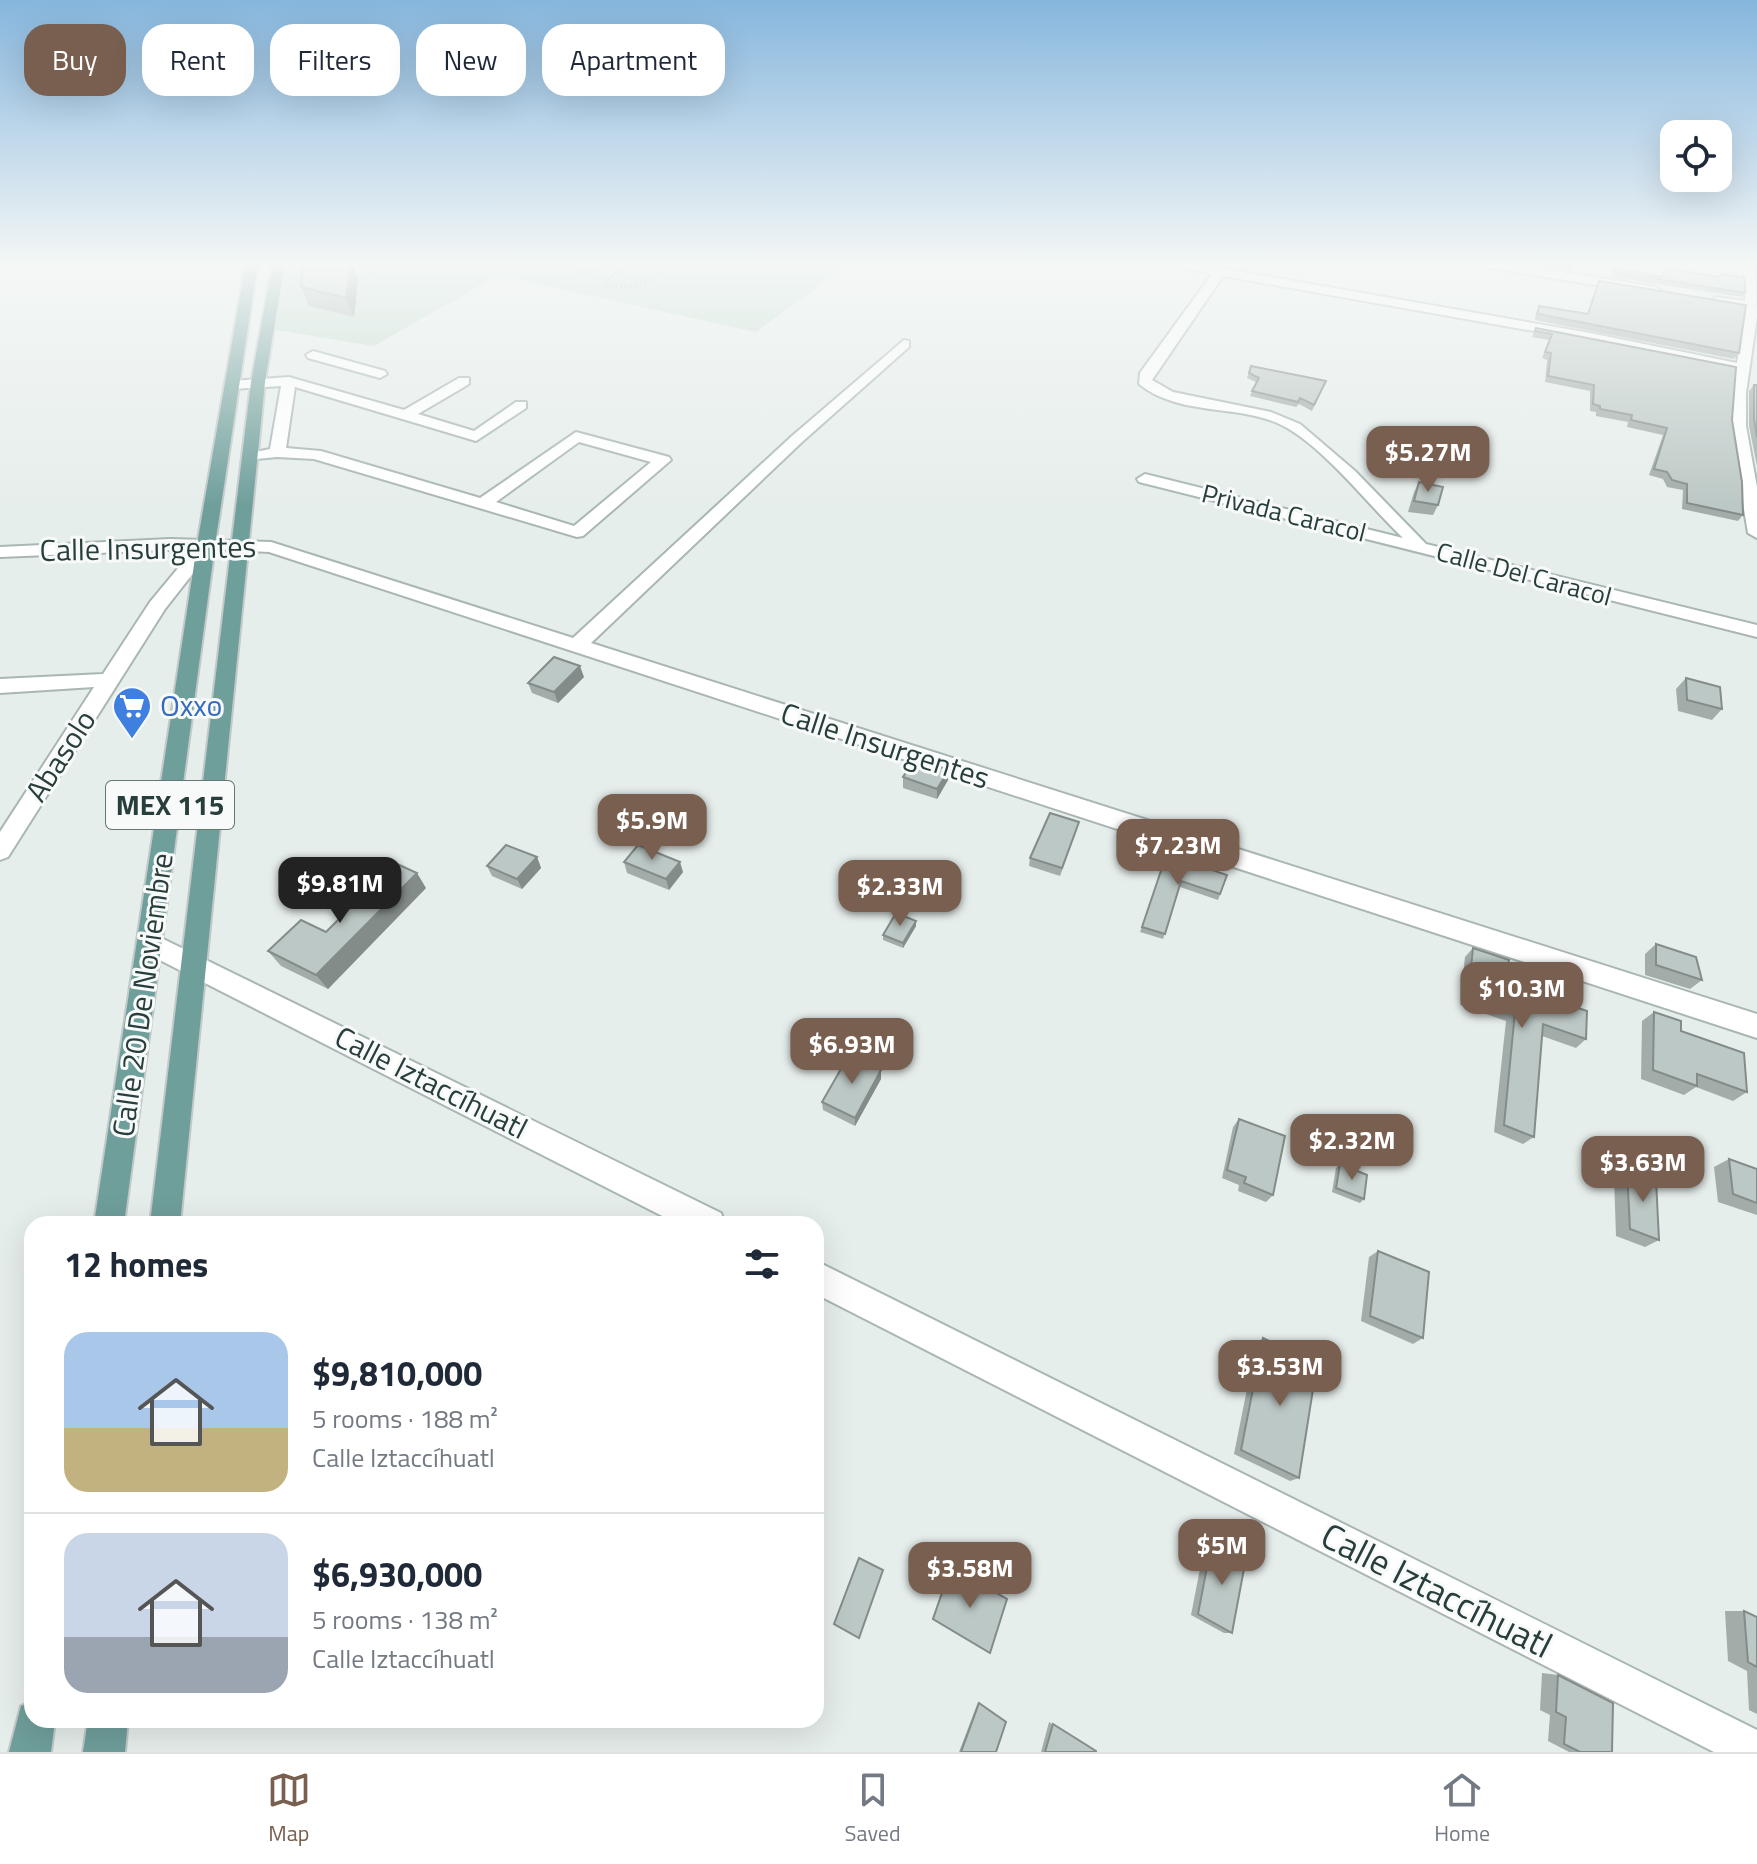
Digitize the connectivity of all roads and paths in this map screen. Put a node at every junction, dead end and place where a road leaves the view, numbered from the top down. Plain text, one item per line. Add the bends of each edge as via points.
1 (239, 343) edge
2 (265, 343) edge
3 (1169, 343) edge
4 (1618, 343) edge
5 (1749, 343) edge
6 (904, 344) dead end
7 (313, 355) dead end
8 (397, 364) dead end
9 (1745, 369) junction
10 (289, 381) junction
11 (464, 381) dead end
12 (258, 382) junction
13 (232, 385) junction
14 (359, 385) junction
15 (521, 405) dead end
16 (406, 415) junction
17 (277, 452) junction
18 (252, 457) junction
19 (1145, 479) dead end
20 (484, 503) junction
21 (1757, 533) edge
22 (240, 544) junction
23 (206, 545) junction
24 (1423, 547) junction
25 (0, 552) edge
26 (1757, 631) edge
27 (576, 646) junction
28 (109, 680) junction
29 (0, 686) edge
30 (0, 851) edge
31 (151, 944) junction
32 (195, 964) junction
33 (1757, 1026) edge
34 (110, 1216) edge
35 (166, 1216) edge
36 (694, 1216) edge
37 (824, 1281) edge
38 (34, 1728) edge
39 (107, 1728) edge
40 (30, 1752) edge
41 (104, 1752) edge
42 (1757, 1752) edge

1 - 13 main road, MEX 115
2 - 12 main road, MEX 115
3 - 24 street, Calle Del Caracol via 1147,373 1144,381 1149,388 1269,416 1302,430
4 - 9 street
5 - 9 street
6 - 27 street
7 - 14 street
8 - 14 street
9 - 21 street via 1738,426
10 - 12 street
10 - 14 street
10 - 17 street
11 - 16 street
12 - 13 street
12 - 18 main road, Calle 20 De Noviembre / MEX 115
13 - 23 main road, Calle 20 De Noviembre / MEX 115
14 - 16 street
15 - 16 street via 476,436
17 - 18 street
17 - 20 street via 315,454
18 - 22 main road, Calle 20 De Noviembre / MEX 115
19 - 24 street, Privada Caracol
20 - 20 street via 576,437 663,460 577,532
22 - 23 street, Calle Insurgentes
22 - 27 street, Calle Insurgentes via 271,547
22 - 32 main road, Calle 20 De Noviembre / MEX 115
23 - 25 street, Calle Insurgentes
23 - 28 street, Abasolo via 157,606
23 - 31 main road, Calle 20 De Noviembre / MEX 115
24 - 26 street, Calle Del Caracol
27 - 33 street, Calle Insurgentes
28 - 29 street
28 - 30 street, Abasolo
31 - 32 street, Calle Iztaccíhuatl
31 - 34 main road, Calle 20 De Noviembre / MEX 115
32 - 35 main road, Calle 20 De Noviembre / MEX 115
32 - 36 street, Calle Iztaccíhuatl
37 - 42 street, Calle Iztaccíhuatl
38 - 40 main road
39 - 41 main road

